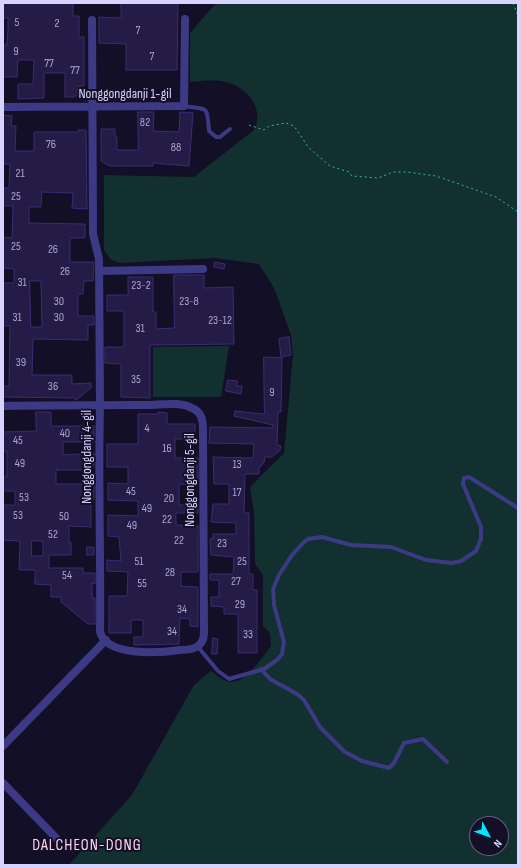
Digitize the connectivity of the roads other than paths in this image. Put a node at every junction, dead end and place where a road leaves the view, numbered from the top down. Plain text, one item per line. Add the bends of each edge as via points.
1 (184, 19) dead end
2 (92, 20) dead end
3 (184, 106) junction
4 (3, 107) edge
5 (92, 107) junction
6 (230, 129) dead end
7 (203, 270) dead end
8 (99, 271) junction
9 (100, 405) junction
10 (3, 406) edge
11 (518, 508) edge
12 (106, 640) junction
13 (198, 647) junction
14 (261, 669) junction
15 (3, 746) edge
16 (447, 762) dead end
17 (3, 783) edge
18 (58, 840) dead end

1 - 3 street, Nonggongdanji 1-gil
2 - 5 street, Nonggongdanji 4-gil
3 - 5 street, Nonggongdanji 1-gil
3 - 6 lane via 202,107 208,113 210,131 216,137
4 - 5 street, Nonggongdanji 1-gil
5 - 8 street, Nonggongdanji 4-gil via 93,234
7 - 8 street
8 - 9 street, Nonggongdanji 4-gil
9 - 10 street
9 - 12 street, Nonggongdanji 4-gil via 100,632
9 - 13 street, Nonggongdanji 5-gil via 185,405 196,410 202,418 204,633 203,641
11 - 14 lane via 469,477 464,478 463,484 479,521 482,539 476,551 456,563 426,560 391,547 351,545 322,537 314,537 303,542 279,575 273,589 284,650 276,660
12 - 13 street via 122,648 146,653 165,653
12 - 15 street
13 - 14 lane via 218,671 229,679
14 - 16 lane via 270,679 300,697 320,727 350,756 389,768 404,743 423,739
17 - 18 street

